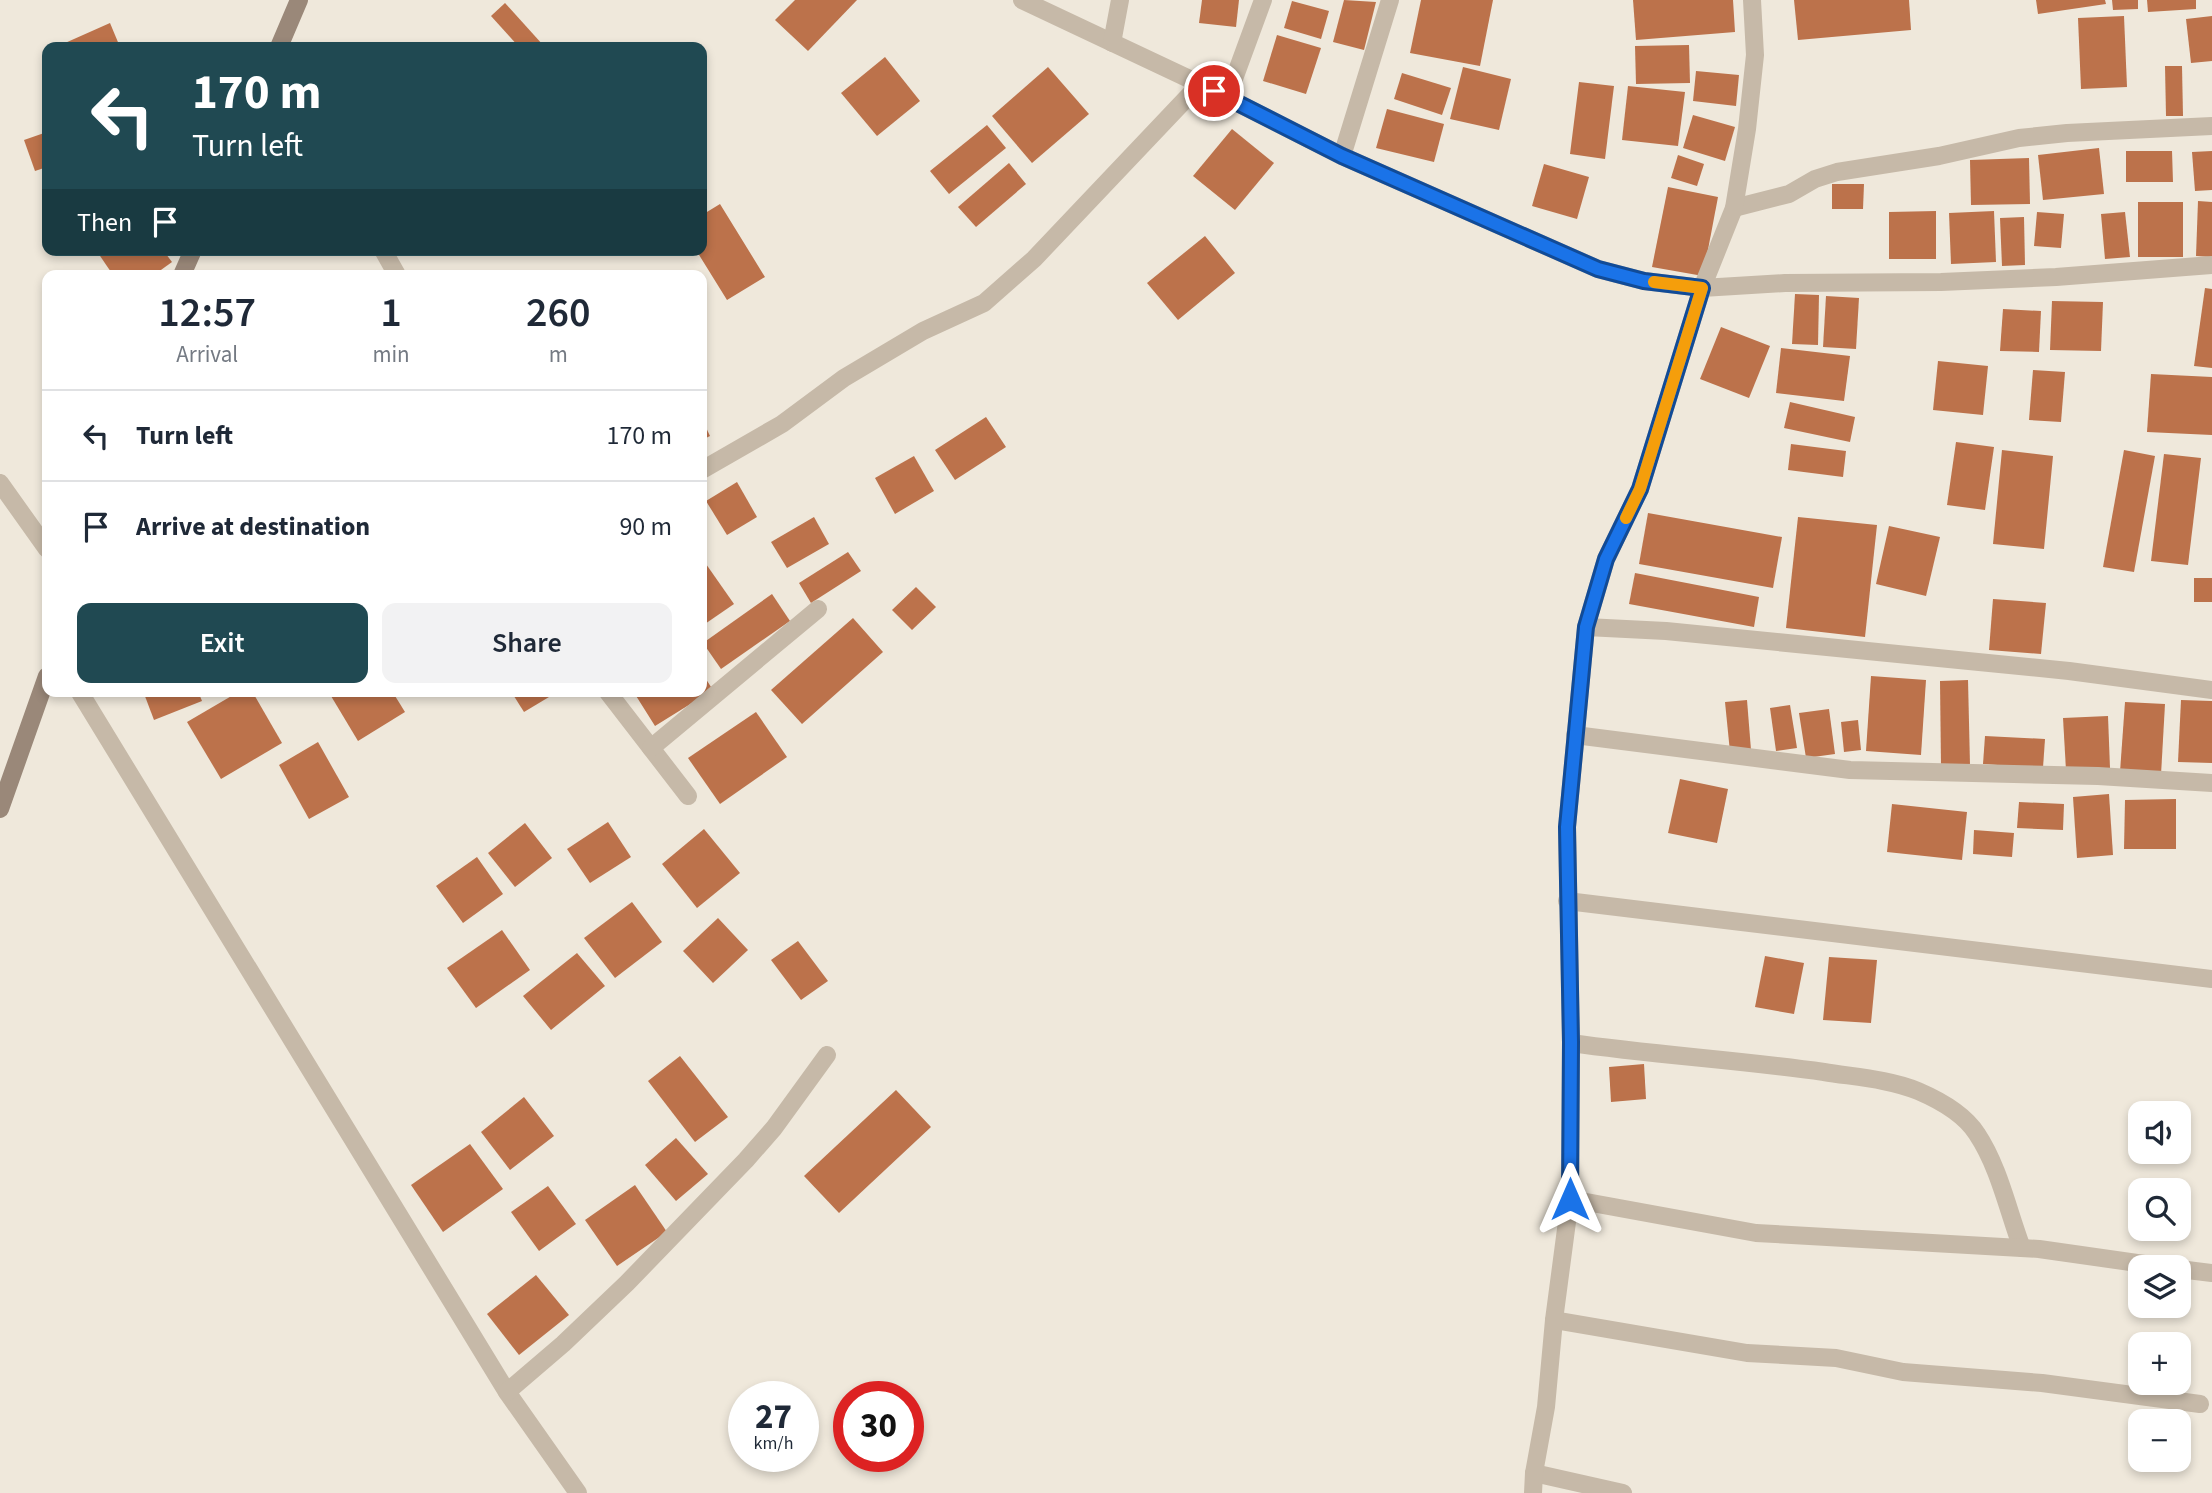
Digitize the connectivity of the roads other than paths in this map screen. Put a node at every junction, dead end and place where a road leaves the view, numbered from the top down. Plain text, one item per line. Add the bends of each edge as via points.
1 (299, 0) edge
2 (1022, 0) edge
3 (1120, 0) edge
4 (1264, 0) edge
5 (1390, 0) edge
6 (1752, 0) edge
7 (281, 42) edge
8 (1112, 43) junction
9 (1200, 84) junction
10 (1227, 98) junction
11 (2212, 126) edge
12 (1342, 156) junction
13 (1734, 208) junction
14 (2212, 265) edge
15 (1702, 288) junction
16 (707, 467) edge
17 (0, 483) edge
18 (42, 542) edge
19 (818, 609) dead end
20 (1586, 627) junction
21 (42, 690) edge
22 (2212, 690) edge
23 (83, 697) edge
24 (612, 697) edge
25 (1575, 735) junction
26 (650, 748) junction
27 (2212, 783) edge
28 (688, 796) dead end
29 (0, 809) edge
30 (1567, 901) junction
31 (2212, 979) edge
32 (1571, 1042) junction
33 (827, 1055) dead end
34 (1570, 1199) junction
35 (2022, 1248) junction
36 (2128, 1262) edge
37 (2191, 1270) edge
38 (2212, 1273) edge
39 (1554, 1320) junction
40 (507, 1392) junction
41 (2200, 1404) dead end
42 (1534, 1473) junction
43 (578, 1493) edge
44 (1533, 1493) edge
45 (1623, 1493) edge

1 - 7 street
2 - 8 street
3 - 8 street
4 - 10 street
5 - 12 street
6 - 13 street via 1755,55
8 - 9 street
9 - 10 street
9 - 16 street via 1034,259 984,303 923,331 845,378 782,424
10 - 12 street
11 - 13 street via 2019,138 1837,172 1789,194
12 - 15 street via 1598,269 1644,281
13 - 15 street
14 - 15 street via 2031,278
15 - 20 street via 1640,489 1606,559
17 - 18 street
19 - 26 street
20 - 22 street via 2069,671
20 - 25 street
21 - 29 street
23 - 40 street
24 - 26 street
25 - 27 street via 1850,770
25 - 30 street via 1567,827
26 - 28 street
30 - 31 street
30 - 32 street
32 - 34 street
32 - 35 street via 1786,1067 1917,1091 1955,1111 1977,1133
33 - 40 street via 746,1160 627,1283
34 - 35 street via 1756,1233
34 - 39 street
35 - 36 street
37 - 38 street
39 - 41 street via 1747,1353 1836,1358 1903,1372 2042,1383
39 - 42 street
40 - 43 street
42 - 44 street
42 - 45 street

